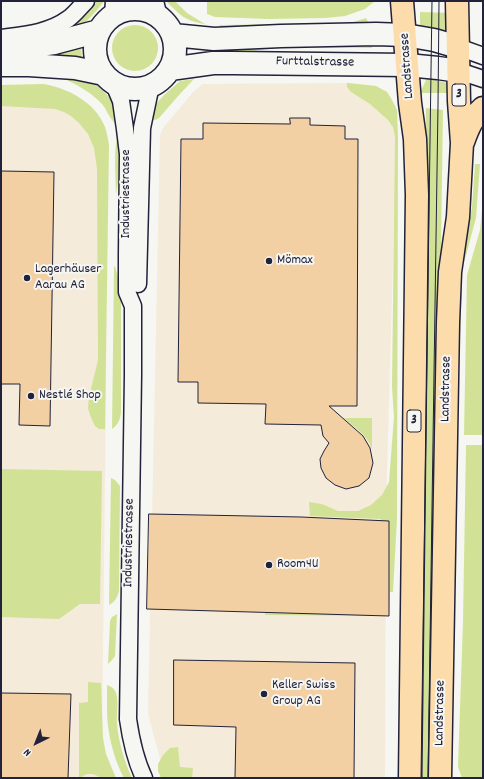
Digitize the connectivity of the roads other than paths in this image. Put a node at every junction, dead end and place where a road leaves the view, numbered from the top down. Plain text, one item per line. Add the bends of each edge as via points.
1 (86, 1) edge
2 (402, 1) edge
3 (457, 1) edge
4 (157, 9) edge
5 (109, 16) edge
6 (173, 35) junction
7 (405, 35) junction
8 (1, 38) edge
9 (1, 47) edge
10 (458, 47) junction
11 (483, 56) edge
12 (407, 64) junction
13 (1, 65) edge
14 (170, 69) junction
15 (459, 72) junction
16 (108, 78) junction
17 (483, 79) edge
18 (151, 85) junction
19 (483, 108) edge
20 (462, 143) junction
21 (133, 306) junction
22 (144, 778) edge
23 (410, 778) edge
24 (440, 778) edge

1 - 8 street via 57,25 27,35
2 - 7 main road, Landstrasse / 3
3 - 10 main road, Landstrasse / 3
4 - 5 main road via 124,10
4 - 6 main road
5 - 9 main road via 54,43
5 - 16 main road via 96,42 95,52 98,64
6 - 7 main road, Furttalstrasse via 214,39
6 - 14 main road via 175,52
7 - 10 main road, Furttalstrasse
7 - 12 main road, Landstrasse / 3
10 - 11 street
10 - 15 main road, Landstrasse / 3
12 - 14 main road, Furttalstrasse via 233,63
12 - 15 main road, Furttalstrasse
12 - 23 main road, Landstrasse / 3 via 415,139 417,195
13 - 16 main road via 75,68
14 - 18 main road via 156,84
15 - 17 street
15 - 20 main road, Landstrasse / 3
16 - 18 main road via 124,87 134,89
16 - 21 street, Industriestrasse via 121,101 128,154 127,292
18 - 21 street, Industriestrasse via 142,128 137,295
19 - 20 main road via 476,115
20 - 24 main road, Landstrasse / 3 via 448,323
21 - 22 street, Industriestrasse via 128,719 132,744

